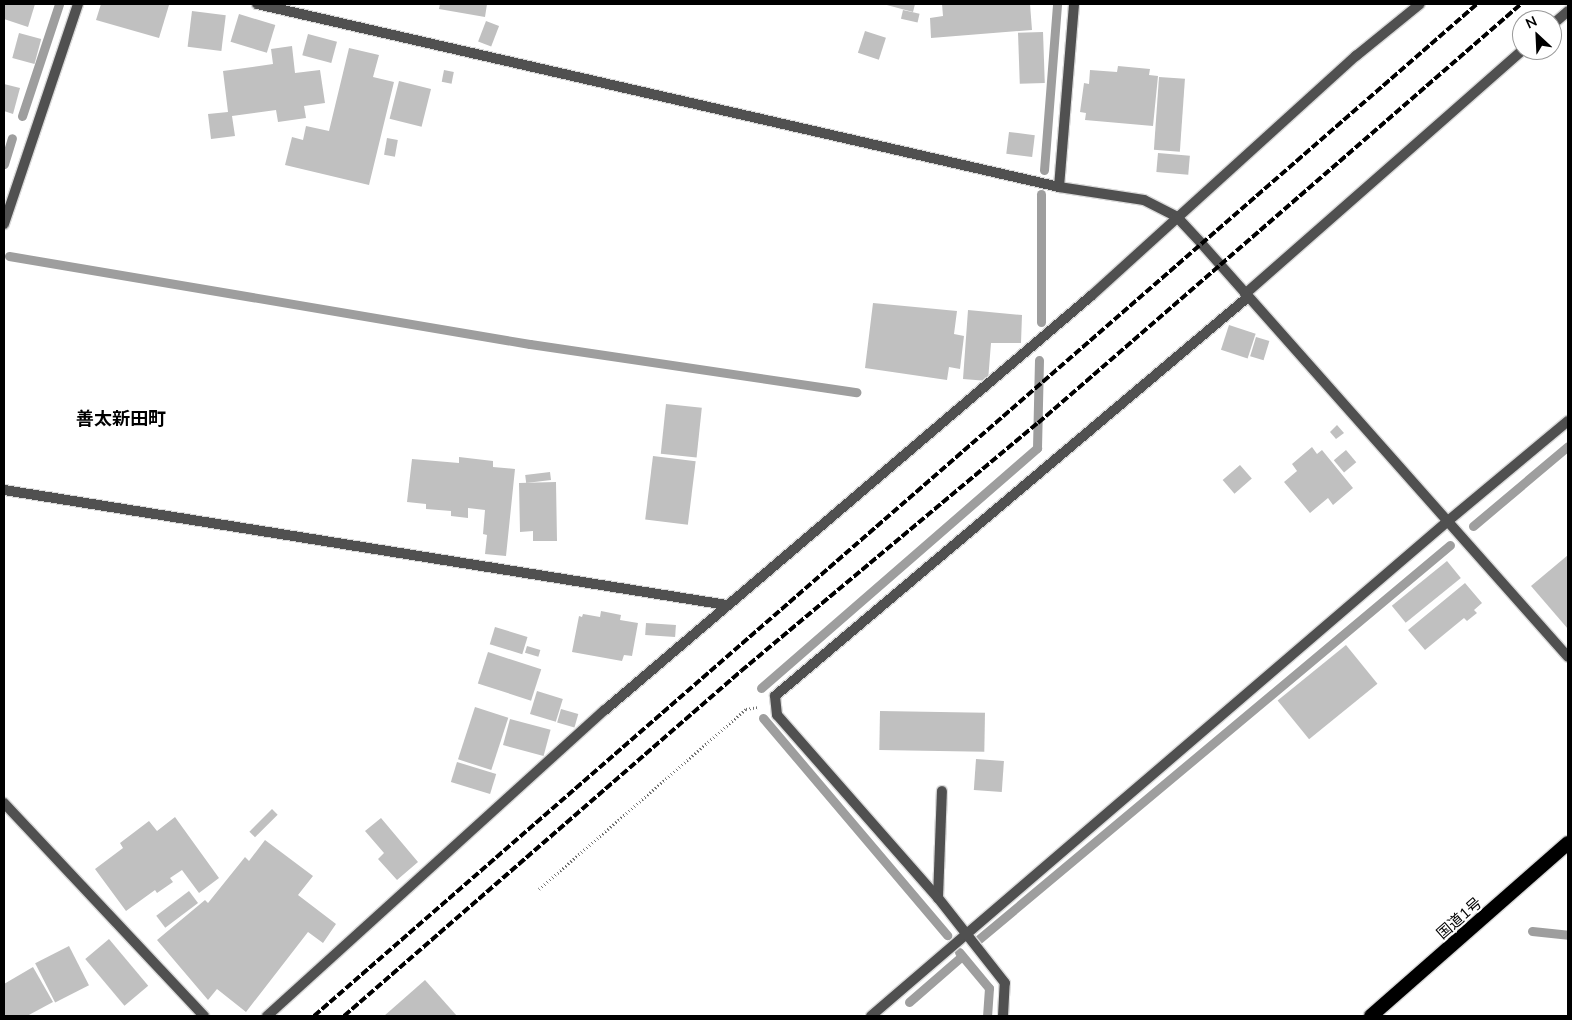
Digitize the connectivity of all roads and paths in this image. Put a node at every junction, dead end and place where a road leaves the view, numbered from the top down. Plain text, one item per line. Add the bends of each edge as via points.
1 (78, 4) edge
2 (257, 4) edge
3 (1074, 4) edge
4 (1420, 4) edge
5 (1512, 60) edge
6 (1059, 187) junction
7 (1177, 218) junction
8 (4, 224) edge
9 (1246, 295) junction
10 (1568, 421) edge
11 (4, 490) edge
12 (1448, 521) junction
13 (727, 605) junction
14 (1568, 657) edge
15 (776, 704) junction
16 (942, 791) dead end
17 (4, 803) edge
18 (1568, 843) edge
19 (539, 889) dead end
20 (938, 898) junction
21 (966, 933) junction
22 (204, 1016) edge
23 (267, 1016) edge
24 (871, 1016) edge
25 (1003, 1016) edge
26 (1370, 1016) edge

1 - 8 street
2 - 6 street
3 - 6 street
4 - 7 street via 1356,56
5 - 9 street
6 - 7 street via 1144,200
7 - 9 street
7 - 13 street via 1091,296
9 - 12 street
9 - 15 street via 775,696
10 - 12 street
11 - 13 street
12 - 14 street
12 - 21 street
13 - 23 street via 605,710
15 - 19 path via 746,709
15 - 20 street via 777,715
16 - 20 street
17 - 22 street
18 - 26 highway, 国道1号
20 - 21 street
21 - 24 street
21 - 25 street via 1005,983

